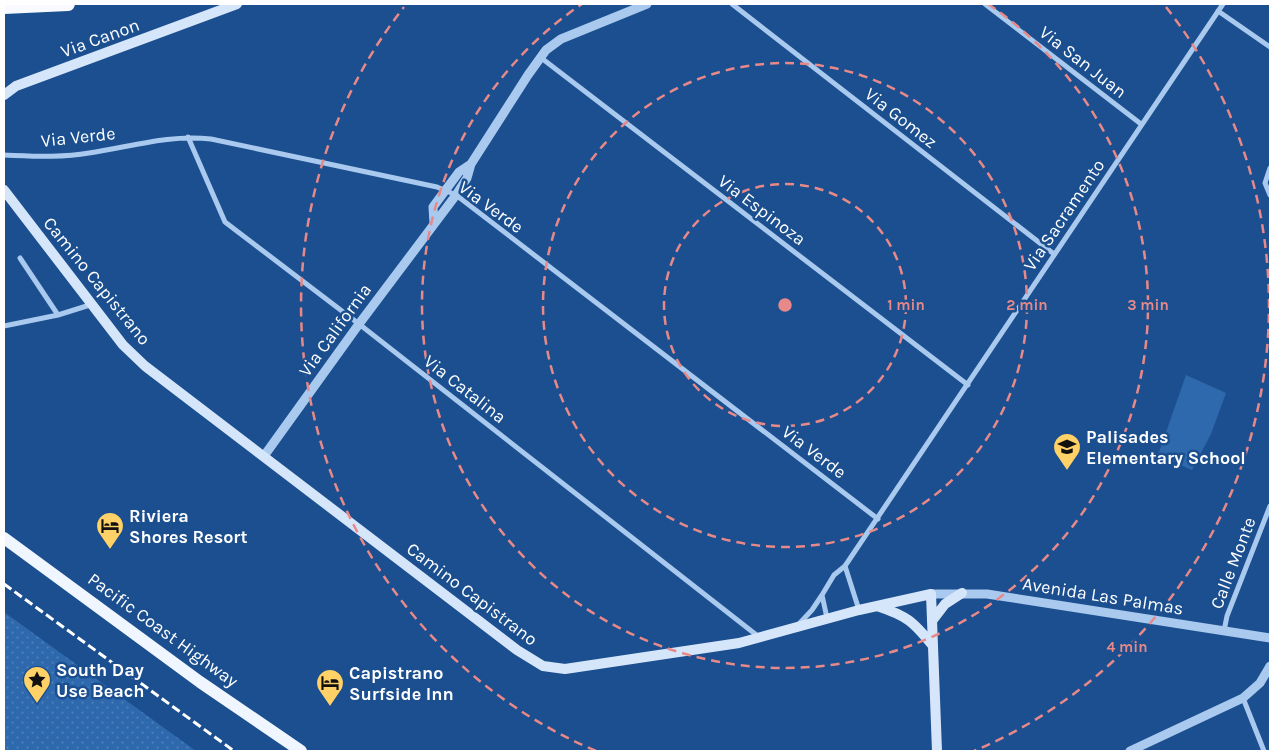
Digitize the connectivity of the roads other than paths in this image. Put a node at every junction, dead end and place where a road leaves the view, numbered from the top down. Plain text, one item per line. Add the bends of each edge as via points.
1 (237, 4) edge
2 (647, 4) edge
3 (732, 4) edge
4 (985, 4) edge
5 (1223, 4) edge
6 (63, 5) edge
7 (4, 7) edge
8 (4, 11) edge
9 (1218, 11) junction
10 (1270, 47) edge
11 (540, 56) junction
12 (4, 96) edge
13 (1141, 124) junction
14 (188, 136) junction
15 (4, 155) edge
16 (471, 164) junction
17 (1270, 168) edge
18 (4, 190) edge
19 (446, 191) junction
20 (456, 195) junction
21 (1270, 195) edge
22 (434, 224) junction
23 (1054, 254) junction
24 (20, 258) dead end
25 (93, 304) junction
26 (58, 315) junction
27 (359, 324) junction
28 (4, 326) edge
29 (968, 384) junction
30 (264, 456) junction
31 (1270, 506) edge
32 (878, 518) junction
33 (4, 538) edge
34 (846, 566) junction
35 (962, 593) junction
36 (822, 594) junction
37 (931, 594) junction
38 (876, 606) junction
39 (859, 610) junction
40 (827, 619) junction
41 (932, 621) junction
42 (796, 628) junction
43 (1224, 630) junction
44 (760, 638) junction
45 (1270, 638) edge
46 (933, 646) junction
47 (1270, 666) edge
48 (1243, 698) junction
49 (301, 751) edge
50 (937, 751) edge
51 (1130, 751) edge
52 (1264, 751) edge

1 - 12 main road, Via Canon via 16,86
2 - 11 street, Via California via 561,39
3 - 23 street, Via Gomez
4 - 13 street, Via San Juan
5 - 9 street, Via Sacramento
6 - 7 highway
6 - 8 highway
9 - 10 street
9 - 13 street, Via Sacramento
11 - 16 street, Via California
11 - 29 street, Via Espinoza
13 - 23 street, Via Sacramento
14 - 15 street, Via Verde via 87,154
14 - 19 street, Via Verde via 399,178
14 - 27 street, Via Catalina via 225,222
16 - 19 street, Via California via 459,172
16 - 20 street, Via California
17 - 21 street via 1265,183
18 - 25 main road, Camino Capistrano
19 - 20 street, Via Verde
19 - 22 street, Via California via 433,208
20 - 22 street, Via California
20 - 32 street, Via Verde
22 - 27 street, Via California
23 - 29 street, Via Sacramento
24 - 26 street
25 - 26 street
25 - 30 main road, Camino Capistrano via 124,345 145,366
26 - 28 street
27 - 30 street, Via California
27 - 44 street, Via Catalina
29 - 32 street, Via Sacramento
30 - 44 main road, Camino Capistrano via 517,650 543,666 565,670
31 - 43 street, Calle Monte via 1226,616
32 - 34 street, Via Sacramento
33 - 49 main road, Pacific Coast Highway via 200,682
34 - 36 street, Via Sacramento via 834,575
34 - 39 street
35 - 37 street, Avenida Las Palmas
35 - 41 main road via 945,604
35 - 43 street, Avenida Las Palmas via 987,594
36 - 40 street
36 - 42 street, Via Sacramento
37 - 38 main road, Camino Capistrano
37 - 41 main road
38 - 39 main road, Camino Capistrano
38 - 46 main road via 901,614 915,623
39 - 40 main road, Camino Capistrano
40 - 42 main road, Camino Capistrano
41 - 46 main road
42 - 44 main road, Camino Capistrano
43 - 45 street, Avenida Las Palmas
46 - 50 main road
47 - 48 street via 1260,683
48 - 51 street
48 - 52 street

